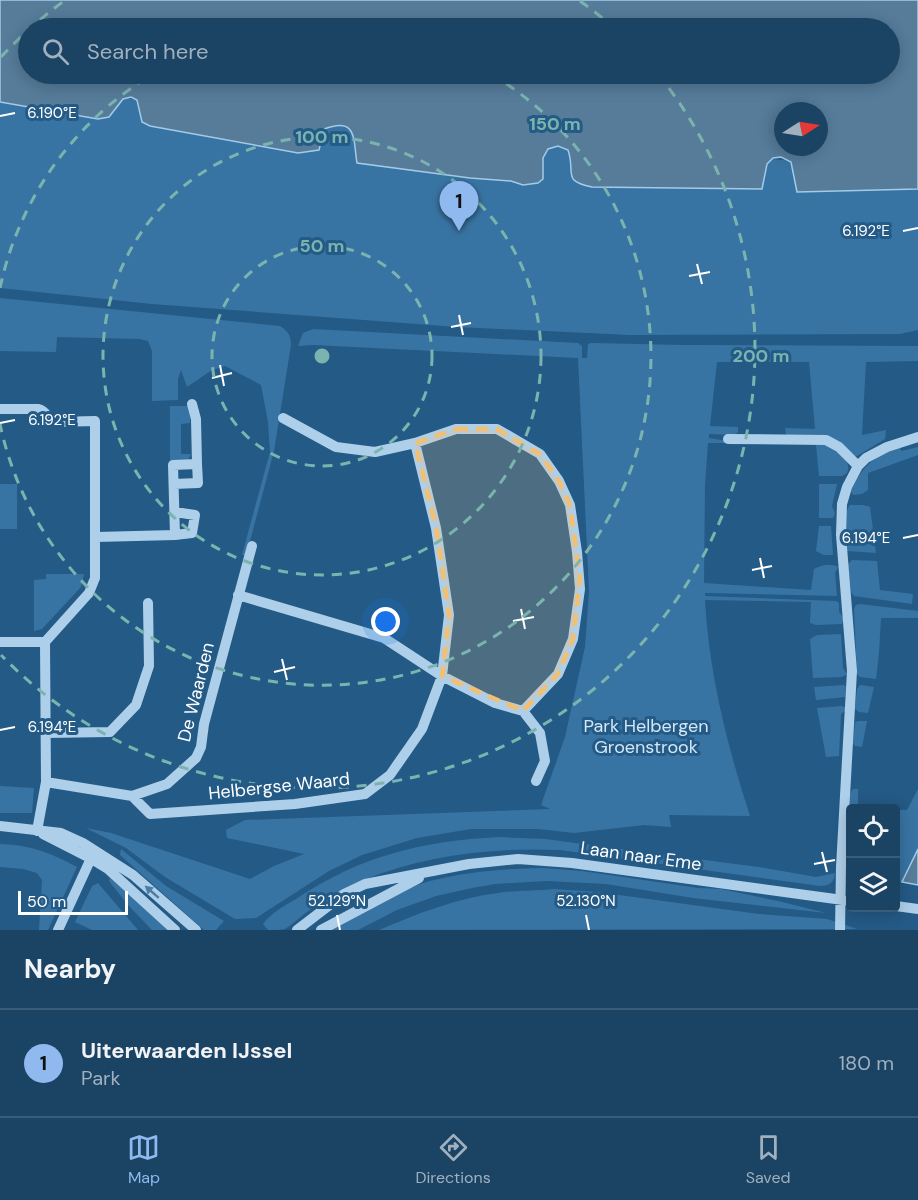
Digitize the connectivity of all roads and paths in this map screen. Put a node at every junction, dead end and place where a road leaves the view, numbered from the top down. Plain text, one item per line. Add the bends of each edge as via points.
1 (192, 404) dead end
2 (0, 409) edge
3 (282, 418) dead end
4 (918, 437) edge
5 (728, 439) dead end
6 (416, 442) junction
7 (197, 464) junction
8 (858, 466) junction
9 (174, 484) junction
10 (175, 512) junction
11 (176, 535) junction
12 (96, 537) junction
13 (252, 546) dead end
14 (238, 595) junction
15 (148, 603) dead end
16 (0, 642) edge
17 (45, 642) junction
18 (442, 676) junction
19 (524, 711) junction
20 (46, 733) junction
21 (536, 781) dead end
22 (46, 782) junction
23 (132, 796) junction
24 (0, 826) edge
25 (37, 831) junction
26 (93, 854) junction
27 (427, 873) junction
28 (845, 901) edge
29 (900, 907) edge
30 (918, 909) edge
31 (58, 930) edge
32 (176, 930) edge
33 (196, 930) edge
34 (297, 930) edge
35 (321, 930) edge
36 (840, 930) edge

1 - 7 street
2 - 12 street via 43,410 55,422 96,422
3 - 6 street via 336,447 375,452
4 - 8 street via 875,452
5 - 8 street via 826,440
6 - 18 street, Helbergse Waard via 436,528 449,615
6 - 19 street via 456,429 497,429 540,454 570,505 580,578 573,639 558,674
7 - 9 street via 173,465
7 - 9 street via 198,483
8 - 28 street via 847,487 841,520 852,671
9 - 10 street
10 - 11 street
10 - 11 street via 195,515 192,533
11 - 12 street
12 - 17 street via 94,584
13 - 14 street, De Waarden
14 - 18 street via 384,638
14 - 23 street, De Waarden via 196,758 166,784
15 - 20 street via 149,666 136,705 110,732
16 - 17 street
17 - 20 street
18 - 19 street via 495,703
18 - 23 street, Helbergse Waard via 422,729 390,775 365,794 295,804 150,814
19 - 21 street via 540,733 545,761
20 - 22 street
22 - 23 street, De Waarden
22 - 25 street
24 - 25 street
25 - 26 street
26 - 31 street
26 - 32 street
33 -> 26 street via 133,875
27 - 28 street, Laan naar Eme via 519,859
27 - 34 street, Laan naar Eme via 365,884
27 - 35 street, Laan naar Eme
28 - 36 street
29 - 30 street

